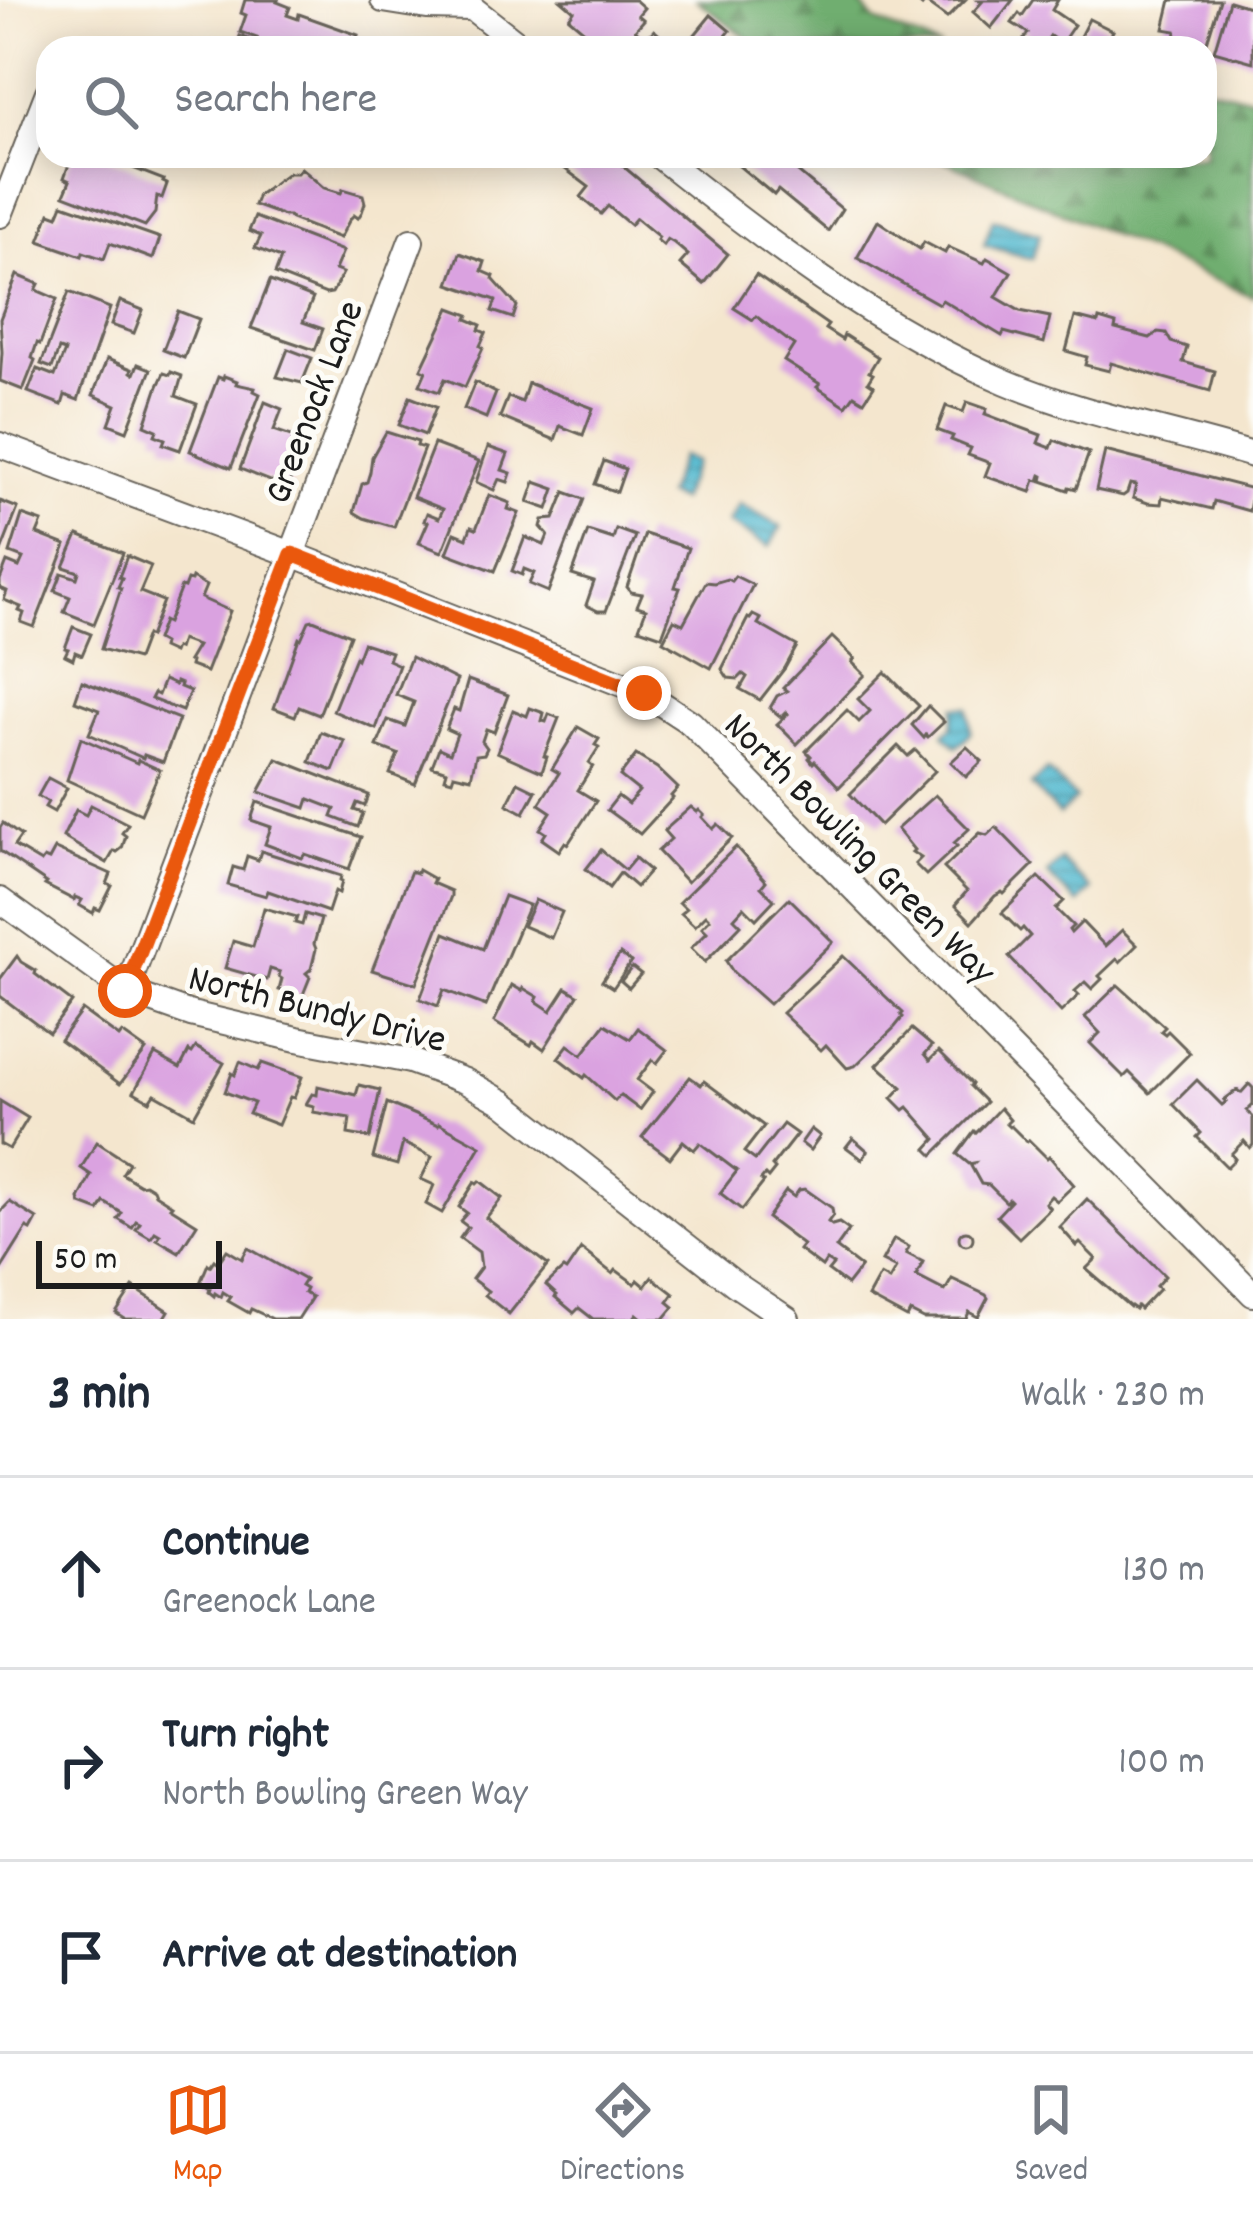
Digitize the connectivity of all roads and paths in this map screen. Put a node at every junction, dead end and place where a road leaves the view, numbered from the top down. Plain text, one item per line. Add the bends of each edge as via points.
1 (383, 0) edge
2 (473, 4) edge
3 (509, 36) edge
4 (36, 123) edge
5 (675, 168) edge
6 (0, 215) edge
7 (411, 241) dead end
8 (0, 445) edge
9 (1253, 455) edge
10 (292, 554) junction
11 (0, 900) edge
12 (125, 991) junction
13 (1253, 1294) edge
14 (787, 1319) edge

1 - 2 street
2 - 3 street
4 - 6 street
5 - 9 street via 831,288 1007,383
7 - 10 street, Greenock Lane
8 - 10 street, North Bowling Green Way
10 - 12 street, Greenock Lane
10 - 13 street, North Bowling Green Way via 644,693 691,723
11 - 12 street, North Bundy Drive
12 - 14 street, North Bundy Drive via 465,1081

